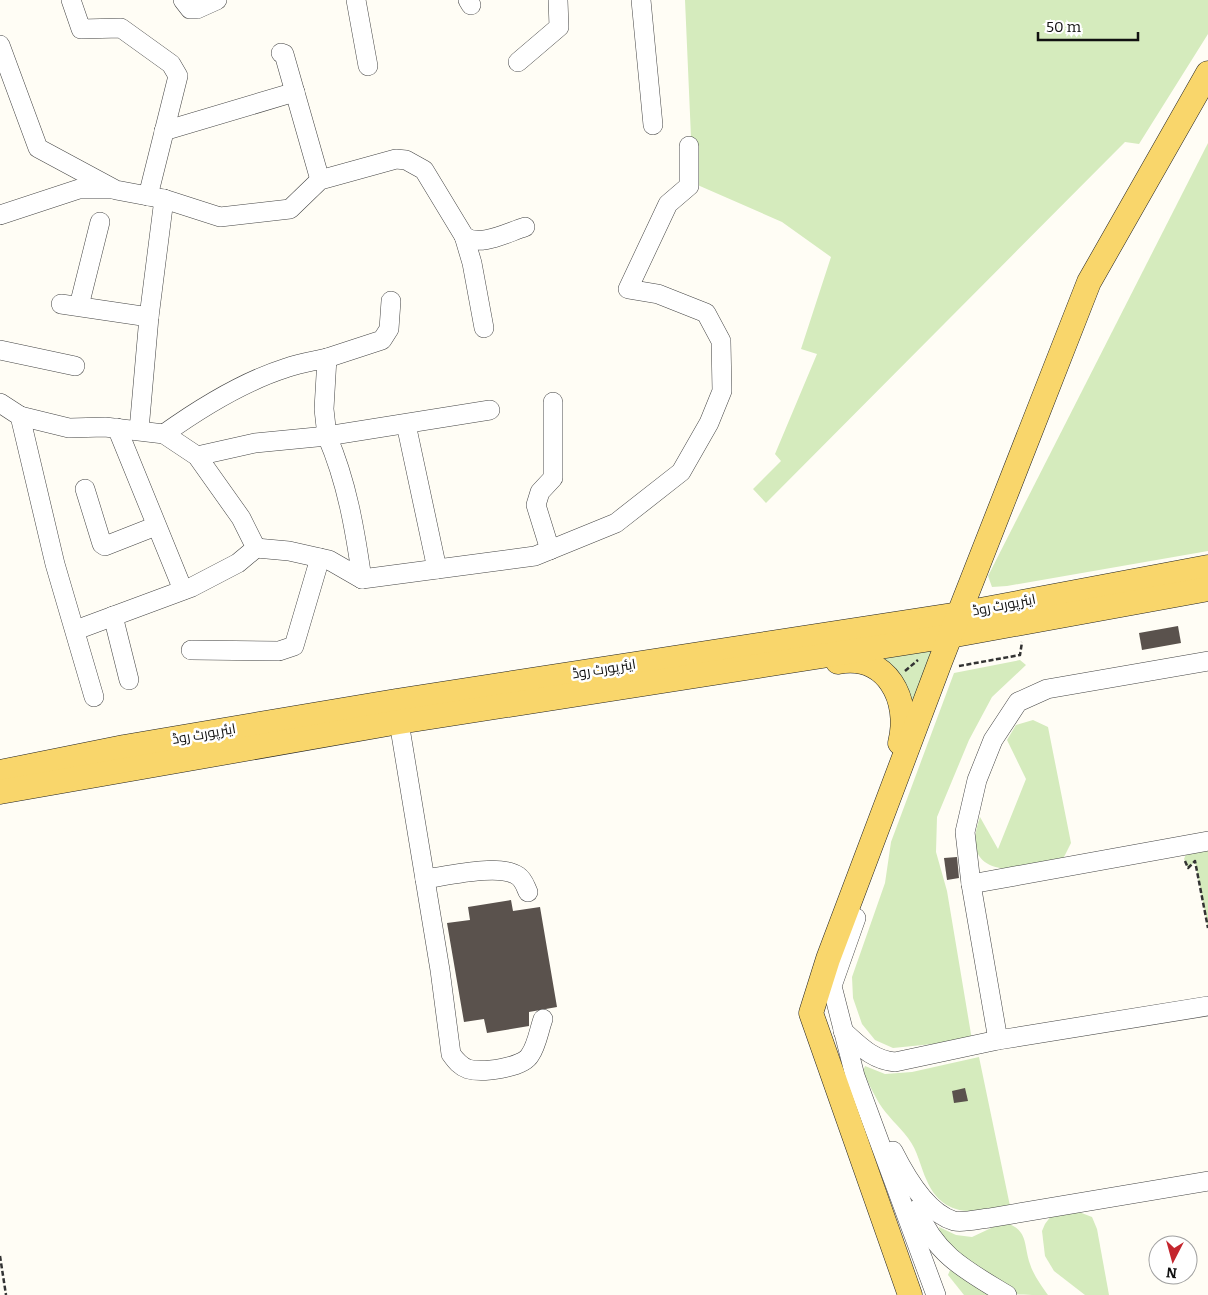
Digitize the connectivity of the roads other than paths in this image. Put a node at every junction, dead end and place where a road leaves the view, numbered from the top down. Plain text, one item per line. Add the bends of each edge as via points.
1 (71, 0) edge
2 (183, 0) edge
3 (217, 0) edge
4 (356, 0) edge
5 (558, 0) edge
6 (641, 0) edge
7 (0, 45) edge
8 (281, 53) dead end
9 (518, 62) dead end
10 (368, 66) dead end
11 (1208, 73) edge
12 (295, 92) junction
13 (653, 125) dead end
14 (164, 131) junction
15 (689, 146) dead end
16 (320, 180) junction
17 (116, 190) junction
18 (156, 197) junction
19 (0, 215) edge
20 (100, 222) dead end
21 (525, 227) dead end
22 (464, 236) junction
23 (391, 301) dead end
24 (149, 317) junction
25 (484, 328) dead end
26 (0, 350) edge
27 (327, 358) junction
28 (75, 366) dead end
29 (553, 402) dead end
30 (0, 403) edge
31 (490, 410) dead end
32 (20, 416) junction
33 (406, 424) junction
34 (117, 428) junction
35 (139, 430) junction
36 (164, 434) junction
37 (327, 436) junction
38 (198, 456) junction
39 (85, 488) dead end
40 (156, 526) junction
41 (256, 548) junction
42 (550, 550) junction
43 (320, 558) junction
44 (1208, 567) edge
45 (437, 569) junction
46 (362, 580) junction
47 (1208, 589) edge
48 (183, 590) junction
49 (959, 614) junction
50 (113, 616) junction
51 (76, 630) junction
52 (950, 636) junction
53 (191, 650) dead end
54 (781, 662) junction
55 (1208, 662) edge
56 (129, 680) dead end
57 (94, 698) dead end
58 (397, 712) junction
59 (0, 772) edge
60 (0, 792) edge
61 (886, 805) junction
62 (872, 841) junction
63 (1208, 842) edge
64 (425, 879) junction
65 (971, 884) junction
66 (528, 892) dead end
67 (1208, 1006) edge
68 (543, 1019) dead end
69 (843, 1030) junction
70 (998, 1040) junction
71 (855, 1076) junction
72 (900, 1165) junction
73 (1208, 1181) edge
74 (926, 1264) junction
75 (910, 1295) edge
76 (936, 1295) edge
77 (944, 1295) edge
78 (1007, 1295) edge

1 - 14 street via 81,29 121,28 171,64 178,76
2 - 3 street via 190,9
4 - 10 street
5 - 9 street via 560,27
6 - 13 street
7 - 17 street via 38,148
8 - 12 street
11 - 49 main road via 1089,282
12 - 14 street
12 - 16 street
14 - 18 street
15 - 42 street via 690,186 668,204 628,289 658,294 706,313 721,341 722,391 709,423 681,472 616,523
16 - 18 street via 290,209 220,217
16 - 22 street via 396,159 406,160 424,170
17 - 18 street
17 - 19 street via 79,189
18 - 24 street
20 - 24 street via 70,305
21 - 22 street via 481,240 469,240
22 - 25 street
23 - 27 street via 389,329 382,340
24 - 35 street
26 - 28 street
27 - 36 street via 266,376
27 - 37 street via 324,409
29 - 42 street via 553,478 540,492 536,505
30 - 32 street
31 - 33 street
32 - 34 street via 70,428
32 - 51 street via 55,564
33 - 37 street
33 - 45 street
34 - 35 street
34 - 40 street
35 - 36 street
36 - 38 street
37 - 38 street via 255,443
37 - 46 street via 339,464 354,525
38 - 41 street via 241,518
39 - 40 street via 105,546
40 - 48 street
41 - 43 street
41 - 48 street via 238,563
42 - 45 street via 535,556
43 - 46 street
43 - 53 street via 294,646 279,651
44 - 49 main road, ایئرپورٹ روڈ
45 - 46 street
47 - 52 main road, ایئرپورٹ روڈ
48 - 50 street
49 - 52 main road
49 - 58 main road, ایئرپورٹ روڈ
50 - 51 street
50 - 56 street
51 - 57 street
52 - 54 main road, ایئرپورٹ روڈ
52 - 61 main road
54 - 58 main road, ایئرپورٹ روڈ via 684,679
54 - 61 main road via 814,666 854,661 870,666 891,682 899,695 904,717
55 - 65 street via 1048,689 1018,702 993,740 977,780 965,832
58 - 59 main road, ایئرپورٹ روڈ via 124,747
58 - 60 main road, ایئرپورٹ روڈ
58 - 64 street
61 - 62 main road
62 - 69 street via 874,865 832,986
62 - 75 main road via 811,1012
63 - 65 street
64 - 66 street via 466,873 510,872 524,881
64 - 68 street via 451,1054 458,1064 469,1069 487,1069 522,1064 530,1056
65 - 70 street
67 - 70 street
69 - 70 street via 872,1056 895,1062
69 - 71 street
71 - 72 street
71 - 74 street
72 - 73 street via 926,1201 955,1221 990,1218
72 - 78 street via 923,1224 940,1250
74 - 76 street
74 - 77 street

